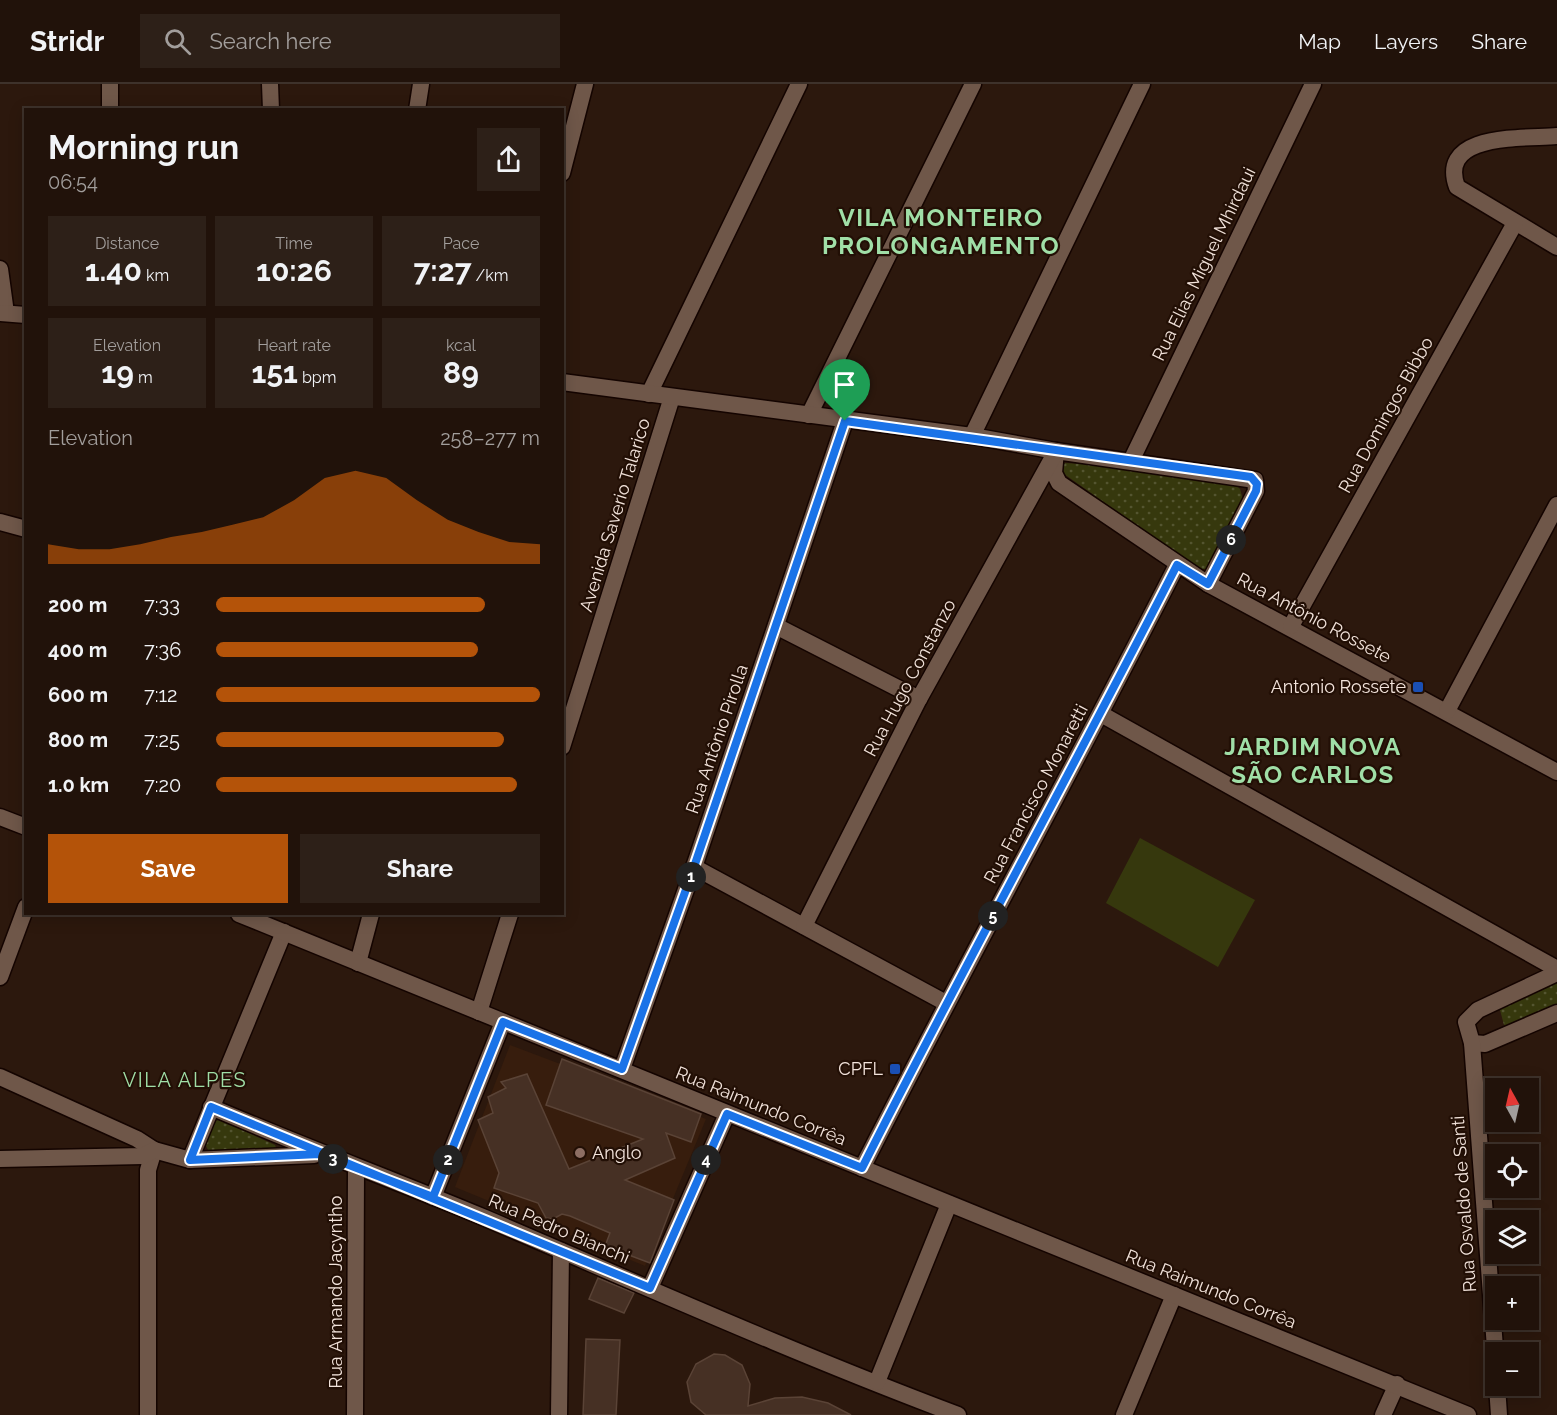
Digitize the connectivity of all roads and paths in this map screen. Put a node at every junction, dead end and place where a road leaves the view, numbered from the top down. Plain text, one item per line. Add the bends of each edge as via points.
1 (110, 84) edge
2 (270, 84) edge
3 (422, 84) edge
4 (585, 84) edge
5 (799, 84) edge
6 (973, 84) edge
7 (1142, 84) edge
8 (1313, 84) edge
9 (110, 108) edge
10 (271, 108) edge
11 (417, 108) edge
12 (1557, 136) edge
13 (564, 165) edge
14 (1515, 223) junction
15 (1557, 247) edge
16 (0, 269) edge
17 (3, 313) edge
18 (24, 315) edge
19 (564, 382) edge
20 (649, 394) junction
21 (672, 397) junction
22 (810, 415) junction
23 (845, 421) junction
24 (972, 436) junction
25 (1056, 451) junction
26 (1131, 461) junction
27 (1557, 505) edge
28 (0, 522) edge
29 (24, 529) edge
30 (1177, 565) junction
31 (1208, 584) junction
32 (776, 626) junction
33 (1291, 626) junction
34 (919, 699) junction
35 (1447, 711) junction
36 (1101, 714) junction
37 (564, 741) edge
38 (1557, 772) edge
39 (0, 817) edge
40 (24, 826) edge
41 (694, 867) junction
42 (24, 912) edge
43 (242, 915) edge
44 (371, 915) edge
45 (510, 915) edge
46 (804, 926) junction
47 (284, 932) junction
48 (358, 963) junction
49 (1557, 971) edge
50 (0, 977) edge
51 (946, 1003) junction
52 (479, 1012) junction
53 (1557, 1013) edge
54 (503, 1022) junction
55 (1472, 1043) junction
56 (622, 1069) junction
57 (0, 1077) edge
58 (211, 1107) junction
59 (727, 1114) junction
60 (154, 1150) junction
61 (320, 1154) junction
62 (0, 1159) edge
63 (190, 1160) junction
64 (862, 1168) junction
65 (356, 1169) junction
66 (433, 1197) junction
67 (949, 1204) junction
68 (561, 1251) junction
69 (650, 1288) junction
70 (1174, 1295) junction
71 (1495, 1342) edge
72 (877, 1383) junction
73 (1397, 1384) junction
74 (1498, 1396) edge
75 (930, 1410) edge
76 (148, 1415) edge
77 (355, 1415) edge
78 (559, 1415) edge
79 (958, 1415) edge
80 (1124, 1415) edge
81 (1383, 1415) edge
82 (1468, 1415) edge
83 (1500, 1415) edge

1 - 9 street
2 - 10 street
3 - 11 street
4 - 13 street
5 - 20 street, Avenida Saverio Talarico
6 - 22 street
7 - 24 street
8 - 26 street, Rua Elias Miguel Mhirdaui
12 - 14 street via 1480,142 1458,158 1453,172 1457,187
14 - 15 street
14 - 33 street, Rua Domingos Bibbo
16 - 17 street
17 - 18 street
19 - 20 street
20 - 21 street
21 - 22 street
21 - 37 street, Avenida Saverio Talarico
22 - 23 street
23 - 24 street
23 - 32 street, Rua Antônio Pirolla
24 - 25 street
25 - 26 street
25 - 30 street, Rua Antônio Rossete via 1054,473 1059,483
25 - 34 street, Rua Hugo Constanzo
26 - 31 street via 1255,480 1256,491
27 - 35 street
28 - 29 street
30 - 31 street, Rua Antônio Rossete
30 - 36 street, Rua Francisco Monaretti
31 - 33 street, Rua Antônio Rossete
32 - 34 street
32 - 41 street, Rua Antônio Pirolla
33 - 35 street, Rua Antônio Rossete
34 - 46 street, Rua Hugo Constanzo
35 - 38 street, Rua Antônio Rossete
36 - 49 street
36 - 51 street, Rua Francisco Monaretti
39 - 40 street
41 - 46 street
41 - 56 street, Rua Antônio Pirolla
42 - 50 street
43 - 47 street, Rua Raimundo Corrêa
44 - 48 street
45 - 52 street
46 - 51 street
47 - 48 street, Rua Raimundo Corrêa
47 - 58 street
48 - 52 street, Rua Raimundo Corrêa
49 - 55 street, Rua Osvaldo de Santi via 1470,1016 1466,1022
51 - 64 street, Rua Francisco Monaretti
52 - 54 street, Rua Raimundo Corrêa
53 - 55 street via 1485,1044
54 - 56 street, Rua Raimundo Corrêa
54 - 66 street
55 - 71 street, Rua Osvaldo de Santi
56 - 59 street, Rua Raimundo Corrêa
57 - 60 street
58 - 61 street, Rua Pedro Bianchi
58 - 63 street
59 - 64 street, Rua Raimundo Corrêa
59 - 69 street
60 - 62 street via 143,1156
60 - 63 street
60 - 76 street via 148,1170
61 - 63 street
61 - 65 street, Rua Pedro Bianchi
64 - 67 street, Rua Raimundo Corrêa
65 - 66 street, Rua Pedro Bianchi
65 - 77 street, Rua Armando Jacyntho
66 - 68 street, Rua Pedro Bianchi
67 - 70 street, Rua Raimundo Corrêa
67 - 72 street
68 - 69 street, Rua Pedro Bianchi
68 - 78 street
69 - 72 street, Rua Pedro Bianchi
70 - 73 street, Rua Raimundo Corrêa
70 - 80 street
72 - 75 street, Rua Pedro Bianchi
73 - 81 street
73 - 82 street, Rua Raimundo Corrêa
74 - 83 street
75 - 79 street, Rua Pedro Bianchi

